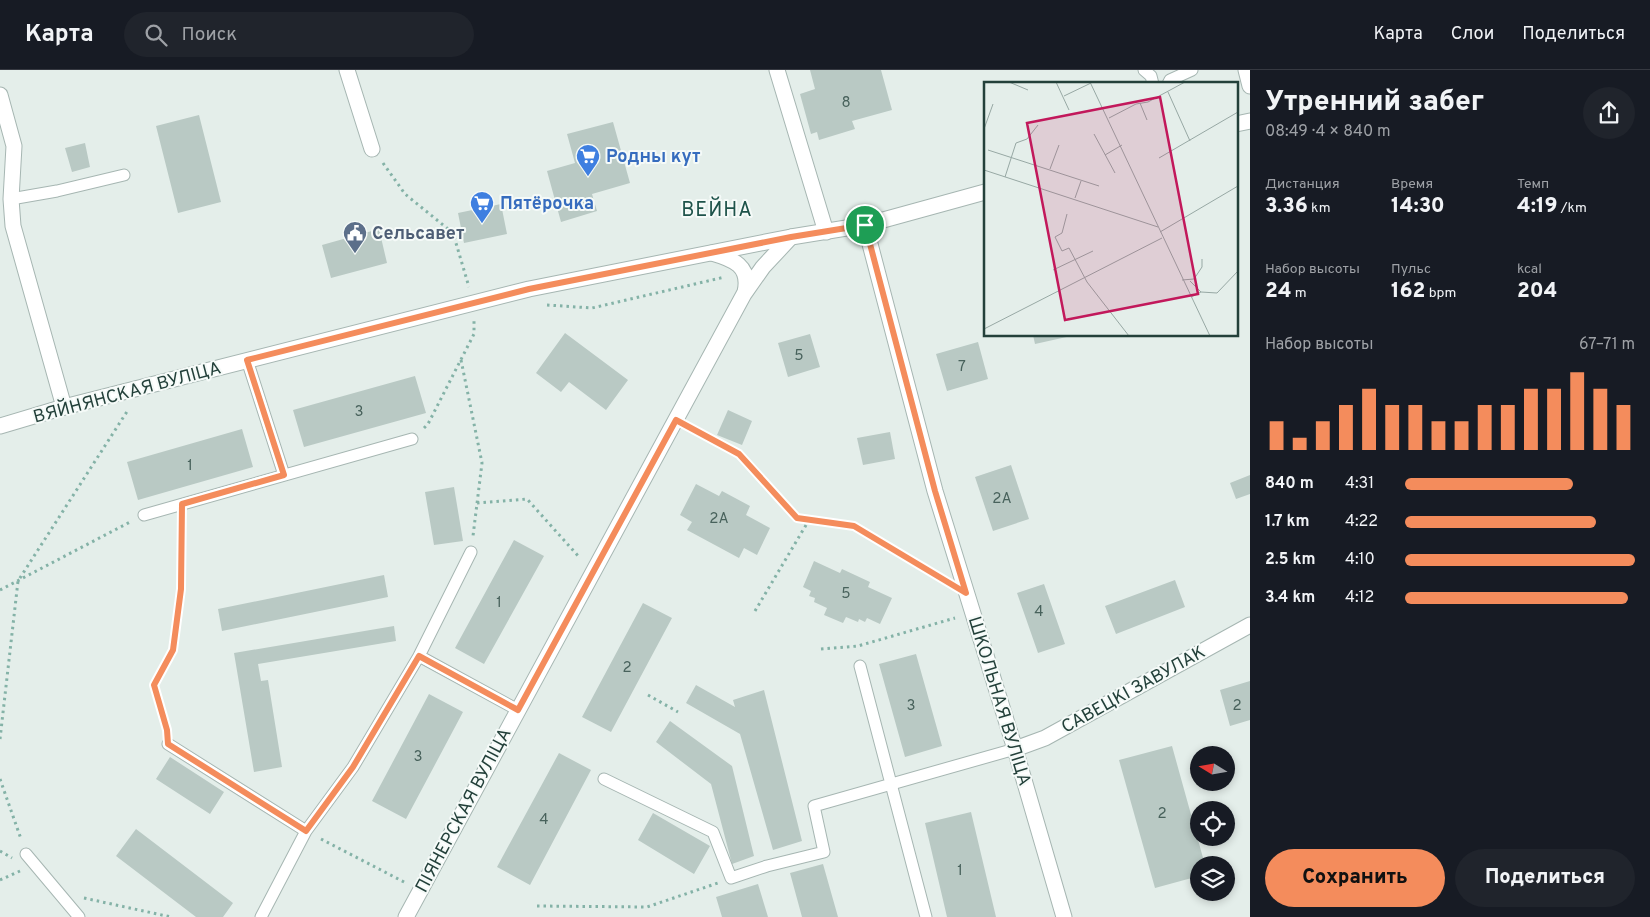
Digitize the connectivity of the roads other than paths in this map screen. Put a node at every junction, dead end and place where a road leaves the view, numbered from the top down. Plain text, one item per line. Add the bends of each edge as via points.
1 (346, 70) edge
2 (777, 70) edge
3 (1144, 70) edge
4 (1192, 70) edge
5 (1246, 70) edge
6 (1153, 82) edge
7 (1169, 82) edge
8 (1250, 86) edge
9 (0, 95) edge
10 (372, 149) road end
11 (124, 175) dead end
12 (984, 192) edge
13 (11, 199) junction
14 (865, 225) junction
15 (826, 232) junction
16 (791, 237) junction
17 (712, 253) junction
18 (744, 294) junction
19 (247, 360) junction
20 (64, 407) junction
21 (0, 426) edge
22 (412, 439) road end
23 (284, 475) junction
24 (144, 515) road end
25 (471, 552) road end
26 (1250, 625) edge
27 (419, 656) junction
28 (860, 666) dead end
29 (518, 710) junction
30 (168, 744) road end
31 (1015, 750) junction
32 (604, 779) dead end
33 (891, 784) junction
34 (306, 831) junction
35 (26, 854) road end
36 (79, 917) edge
37 (262, 917) edge
38 (406, 917) edge
39 (926, 917) edge
40 (1064, 917) edge

1 - 10 street
2 - 15 street
3 - 6 lane
4 - 7 lane
5 - 8 street
9 - 13 street via 14,146
11 - 13 lane
12 - 14 street, ВЯЙНЯНСКАЯ ВУЛІЦА
13 - 20 street via 13,226
14 - 15 street, ВЯЙНЯНСКАЯ ВУЛІЦА
14 - 31 street, ШКОЛЬНАЯ ВУЛІЦА via 935,491
15 - 16 street, ВЯЙНЯНСКАЯ ВУЛІЦА
16 - 17 street, ВЯЙНЯНСКАЯ ВУЛІЦА
16 - 18 street, ПІЯНЕРСКАЯ ВУЛІЦА via 763,267
17 - 18 street via 734,262 744,273
17 - 19 street, ВЯЙНЯНСКАЯ ВУЛІЦА via 529,289
18 - 29 street, ПІЯНЕРСКАЯ ВУЛІЦА
19 - 20 street, ВЯЙНЯНСКАЯ ВУЛІЦА
19 - 23 lane
20 - 21 street, ВЯЙНЯНСКАЯ ВУЛІЦА
22 - 23 lane
23 - 24 lane
25 - 27 lane
26 - 31 street, САВЕЦКІ ЗАВУЛАК via 1045,738
27 - 29 lane
27 - 34 lane via 353,767
28 - 33 lane
29 - 38 street, ПІЯНЕРСКАЯ ВУЛІЦА
30 - 34 lane
31 - 33 lane
31 - 40 street, ШКОЛЬНАЯ ВУЛІЦА
32 - 33 lane via 713,832 731,878 824,852 814,806
33 - 39 lane
34 - 37 lane
35 - 36 lane

